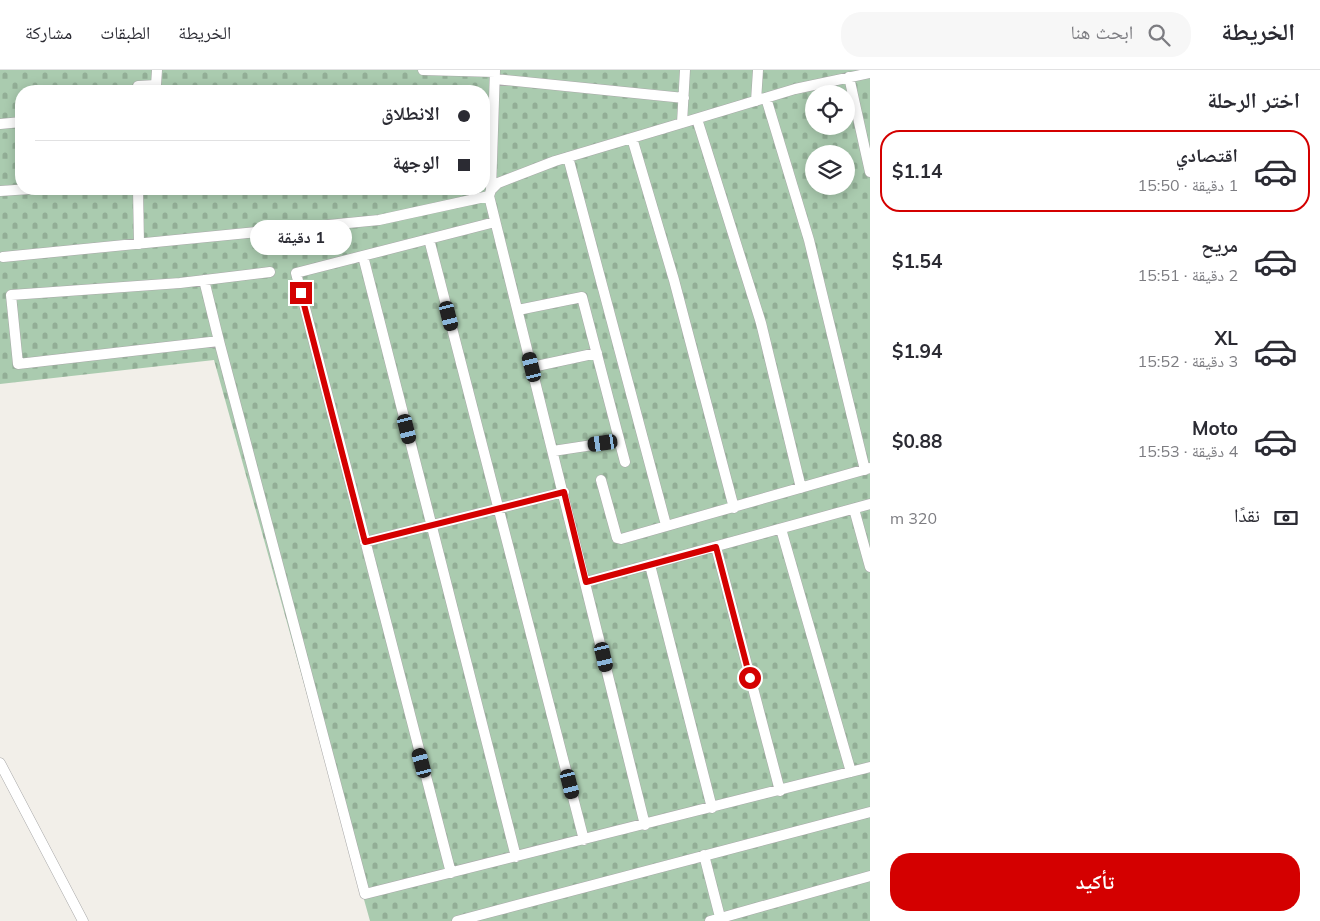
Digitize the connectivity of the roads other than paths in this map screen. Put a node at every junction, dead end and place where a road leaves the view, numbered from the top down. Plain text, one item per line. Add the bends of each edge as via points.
1 (157, 70) edge
2 (423, 70) edge
3 (685, 70) edge
4 (758, 70) edge
5 (829, 70) edge
6 (870, 73) edge
7 (495, 74) edge
8 (849, 77) junction
9 (828, 82) junction
10 (156, 85) edge
11 (684, 98) junction
12 (761, 100) junction
13 (697, 119) junction
14 (15, 123) edge
15 (682, 123) junction
16 (0, 124) edge
17 (632, 138) junction
18 (568, 157) junction
19 (870, 172) edge
20 (15, 190) edge
21 (0, 191) edge
22 (490, 193) junction
23 (138, 195) edge
24 (482, 195) edge
25 (496, 222) junction
26 (429, 239) junction
27 (138, 244) junction
28 (364, 256) junction
29 (3, 257) dead end
30 (270, 272) dead end
31 (204, 280) junction
32 (518, 310) junction
33 (219, 341) junction
34 (597, 353) junction
35 (532, 367) junction
36 (619, 441) junction
37 (553, 451) junction
38 (625, 462) dead end
39 (868, 469) edge
40 (601, 480) dead end
41 (801, 488) junction
42 (564, 492) junction
43 (870, 504) edge
44 (499, 508) junction
45 (734, 508) junction
46 (854, 509) junction
47 (432, 525) junction
48 (666, 525) junction
49 (781, 529) junction
50 (365, 542) junction
51 (716, 547) junction
52 (650, 565) junction
53 (870, 567) edge
54 (586, 582) junction
55 (0, 763) edge
56 (870, 767) edge
57 (851, 772) junction
58 (780, 791) junction
59 (712, 808) junction
60 (870, 812) edge
61 (645, 824) junction
62 (584, 840) junction
63 (704, 856) junction
64 (516, 857) junction
65 (451, 873) junction
66 (870, 876) edge
67 (717, 920) edge
68 (84, 921) edge
69 (458, 921) edge

1 - 10 lane
2 - 7 lane
3 - 11 lane
4 - 12 lane
5 - 9 lane
6 - 8 lane
7 - 11 lane
7 - 22 lane
8 - 9 lane
8 - 19 lane
9 - 12 lane
11 - 15 lane
12 - 13 lane
12 - 39 lane via 809,240
13 - 15 lane
13 - 41 lane via 761,323
14 - 16 lane
15 - 17 lane
17 - 18 lane
17 - 45 lane via 674,280
18 - 22 lane via 498,183
18 - 48 lane
20 - 21 lane
22 - 25 lane
23 - 27 lane
24 - 27 lane via 379,220
25 - 26 lane
25 - 32 lane
26 - 28 lane
26 - 44 lane
27 - 29 lane
28 - 47 lane
28 - 50 lane via 296,274
30 - 31 lane
31 - 33 lane
31 - 33 lane via 11,296 18,364
32 - 34 lane via 582,298
32 - 35 lane
33 - 65 lane via 365,894
34 - 35 lane
34 - 36 lane
35 - 37 lane
36 - 37 lane
36 - 38 lane
37 - 42 lane
39 - 41 lane
40 - 48 lane via 617,538
41 - 45 lane
42 - 44 lane
42 - 54 lane
43 - 46 lane
44 - 47 lane
44 - 62 lane
45 - 48 lane
46 - 49 lane
46 - 53 lane
47 - 50 lane
47 - 64 lane
49 - 51 lane
49 - 57 lane
50 - 65 lane
51 - 52 lane
51 - 58 lane
52 - 54 lane
52 - 59 lane
54 - 61 lane
55 - 68 lane
56 - 57 lane
57 - 58 lane
58 - 59 lane
59 - 61 lane
60 - 63 lane
61 - 62 lane
62 - 64 lane
63 - 67 lane
63 - 69 lane
64 - 65 lane
66 - 67 lane

